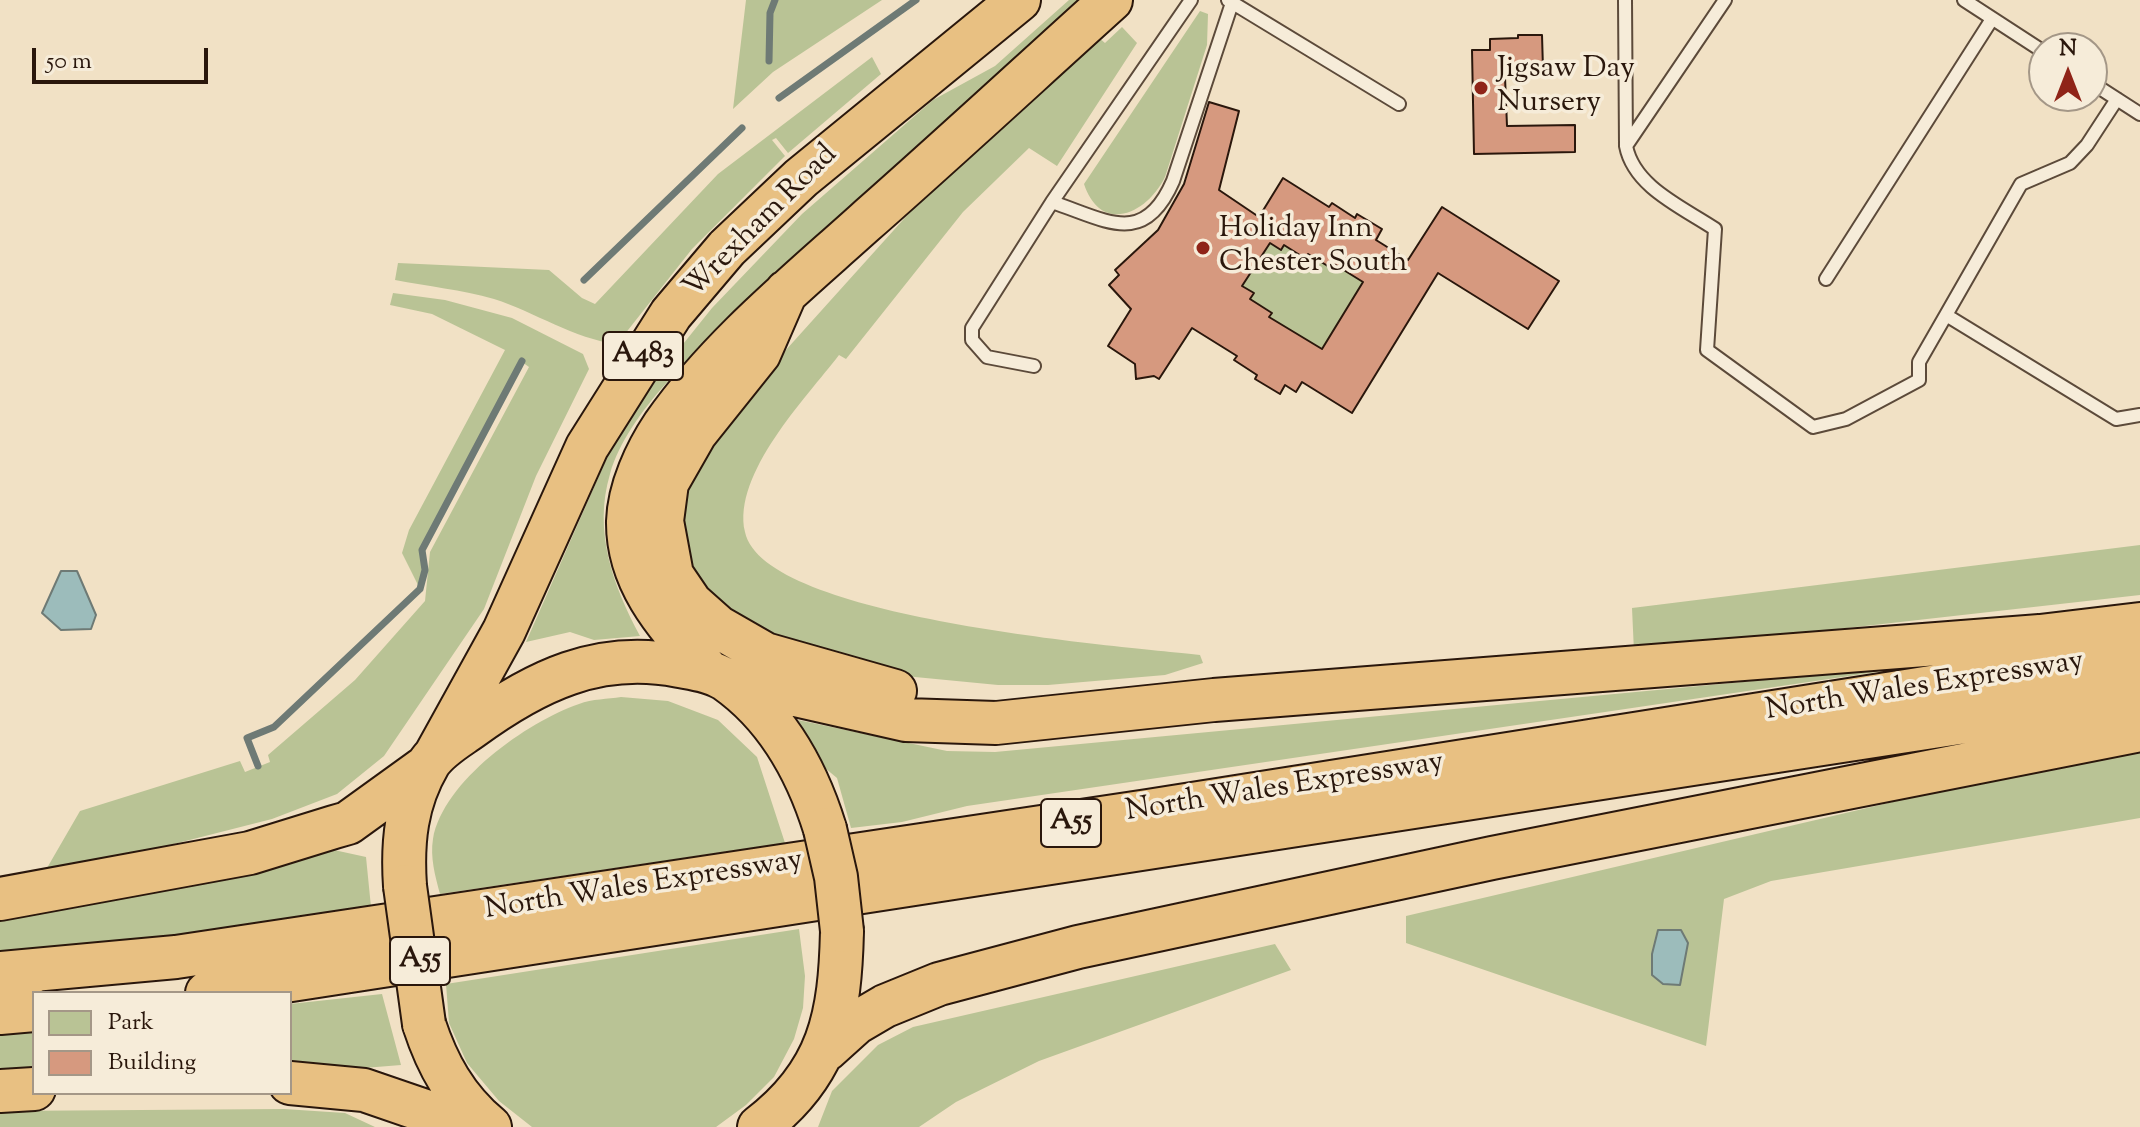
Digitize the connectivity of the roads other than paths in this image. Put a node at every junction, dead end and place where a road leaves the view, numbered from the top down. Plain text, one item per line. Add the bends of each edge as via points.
1 (1019, 0) edge
2 (1111, 0) edge
3 (1191, 0) edge
4 (1625, 0) edge
5 (1725, 0) edge
6 (1964, 0) edge
7 (1230, 2) edge
8 (1992, 19) junction
9 (2028, 42) edge
10 (2108, 93) edge
11 (2117, 99) junction
12 (1399, 104) dead end
13 (2140, 114) edge
14 (1626, 146) junction
15 (1052, 202) junction
16 (1826, 279) dead end
17 (786, 292) junction
18 (1946, 315) junction
19 (1034, 366) dead end
20 (2140, 415) edge
21 (2140, 624) edge
22 (2140, 654) edge
23 (717, 675) junction
24 (2140, 695) edge
25 (1214, 700) junction
26 (2140, 730) edge
27 (432, 759) junction
28 (0, 899) edge
29 (0, 973) edge
30 (220, 991) edge
31 (32, 1010) edge
32 (0, 1013) edge
33 (821, 1059) junction
34 (292, 1083) edge
35 (32, 1089) edge
36 (0, 1091) edge
37 (472, 1127) edge
38 (490, 1127) edge
39 (759, 1127) edge
40 (795, 1127) edge

1 - 27 highway, Wrexham Road / A483 via 801,178 727,248 671,314 587,447 504,631
2 - 17 highway, A483
3 - 15 lane
4 - 14 lane
5 - 14 lane
6 - 8 lane
7 - 12 lane
7 - 15 lane via 1173,181 1151,217 1118,224
8 - 9 lane
8 - 16 lane
10 - 11 lane
11 - 13 lane
11 - 18 lane via 2070,163 2021,184
14 - 18 lane via 1629,164 1640,178 1715,229 1707,350 1813,427 1846,419 1919,380 1927,342
15 - 19 lane via 972,328 972,340 987,357
17 - 23 highway, A483 via 663,427 639,471 628,520 635,569 655,610
17 - 25 highway via 759,354 695,434 667,483 664,543 672,575 691,603 718,627 765,654 882,690 988,701
18 - 20 lane via 2116,419
21 - 25 highway via 2009,639
22 - 29 highway, North Wales Expressway / A55 via 1164,809 192,955
23 - 25 highway via 906,720 996,723
23 - 27 highway via 629,661 567,671 512,700
23 - 33 highway, bridge via 768,717 812,788 825,829 842,931 837,1010
24 - 30 highway, North Wales Expressway / A55
26 - 33 highway via 1492,858 1078,947 939,984 885,1006 856,1023
27 - 28 highway via 348,823 250,853
27 - 38 highway, Wrexham Road, bridge via 409,809 403,847 424,1024 435,1059 456,1092
31 - 32 highway
33 - 39 highway
33 - 40 highway
34 - 37 highway via 364,1090
35 - 36 highway

